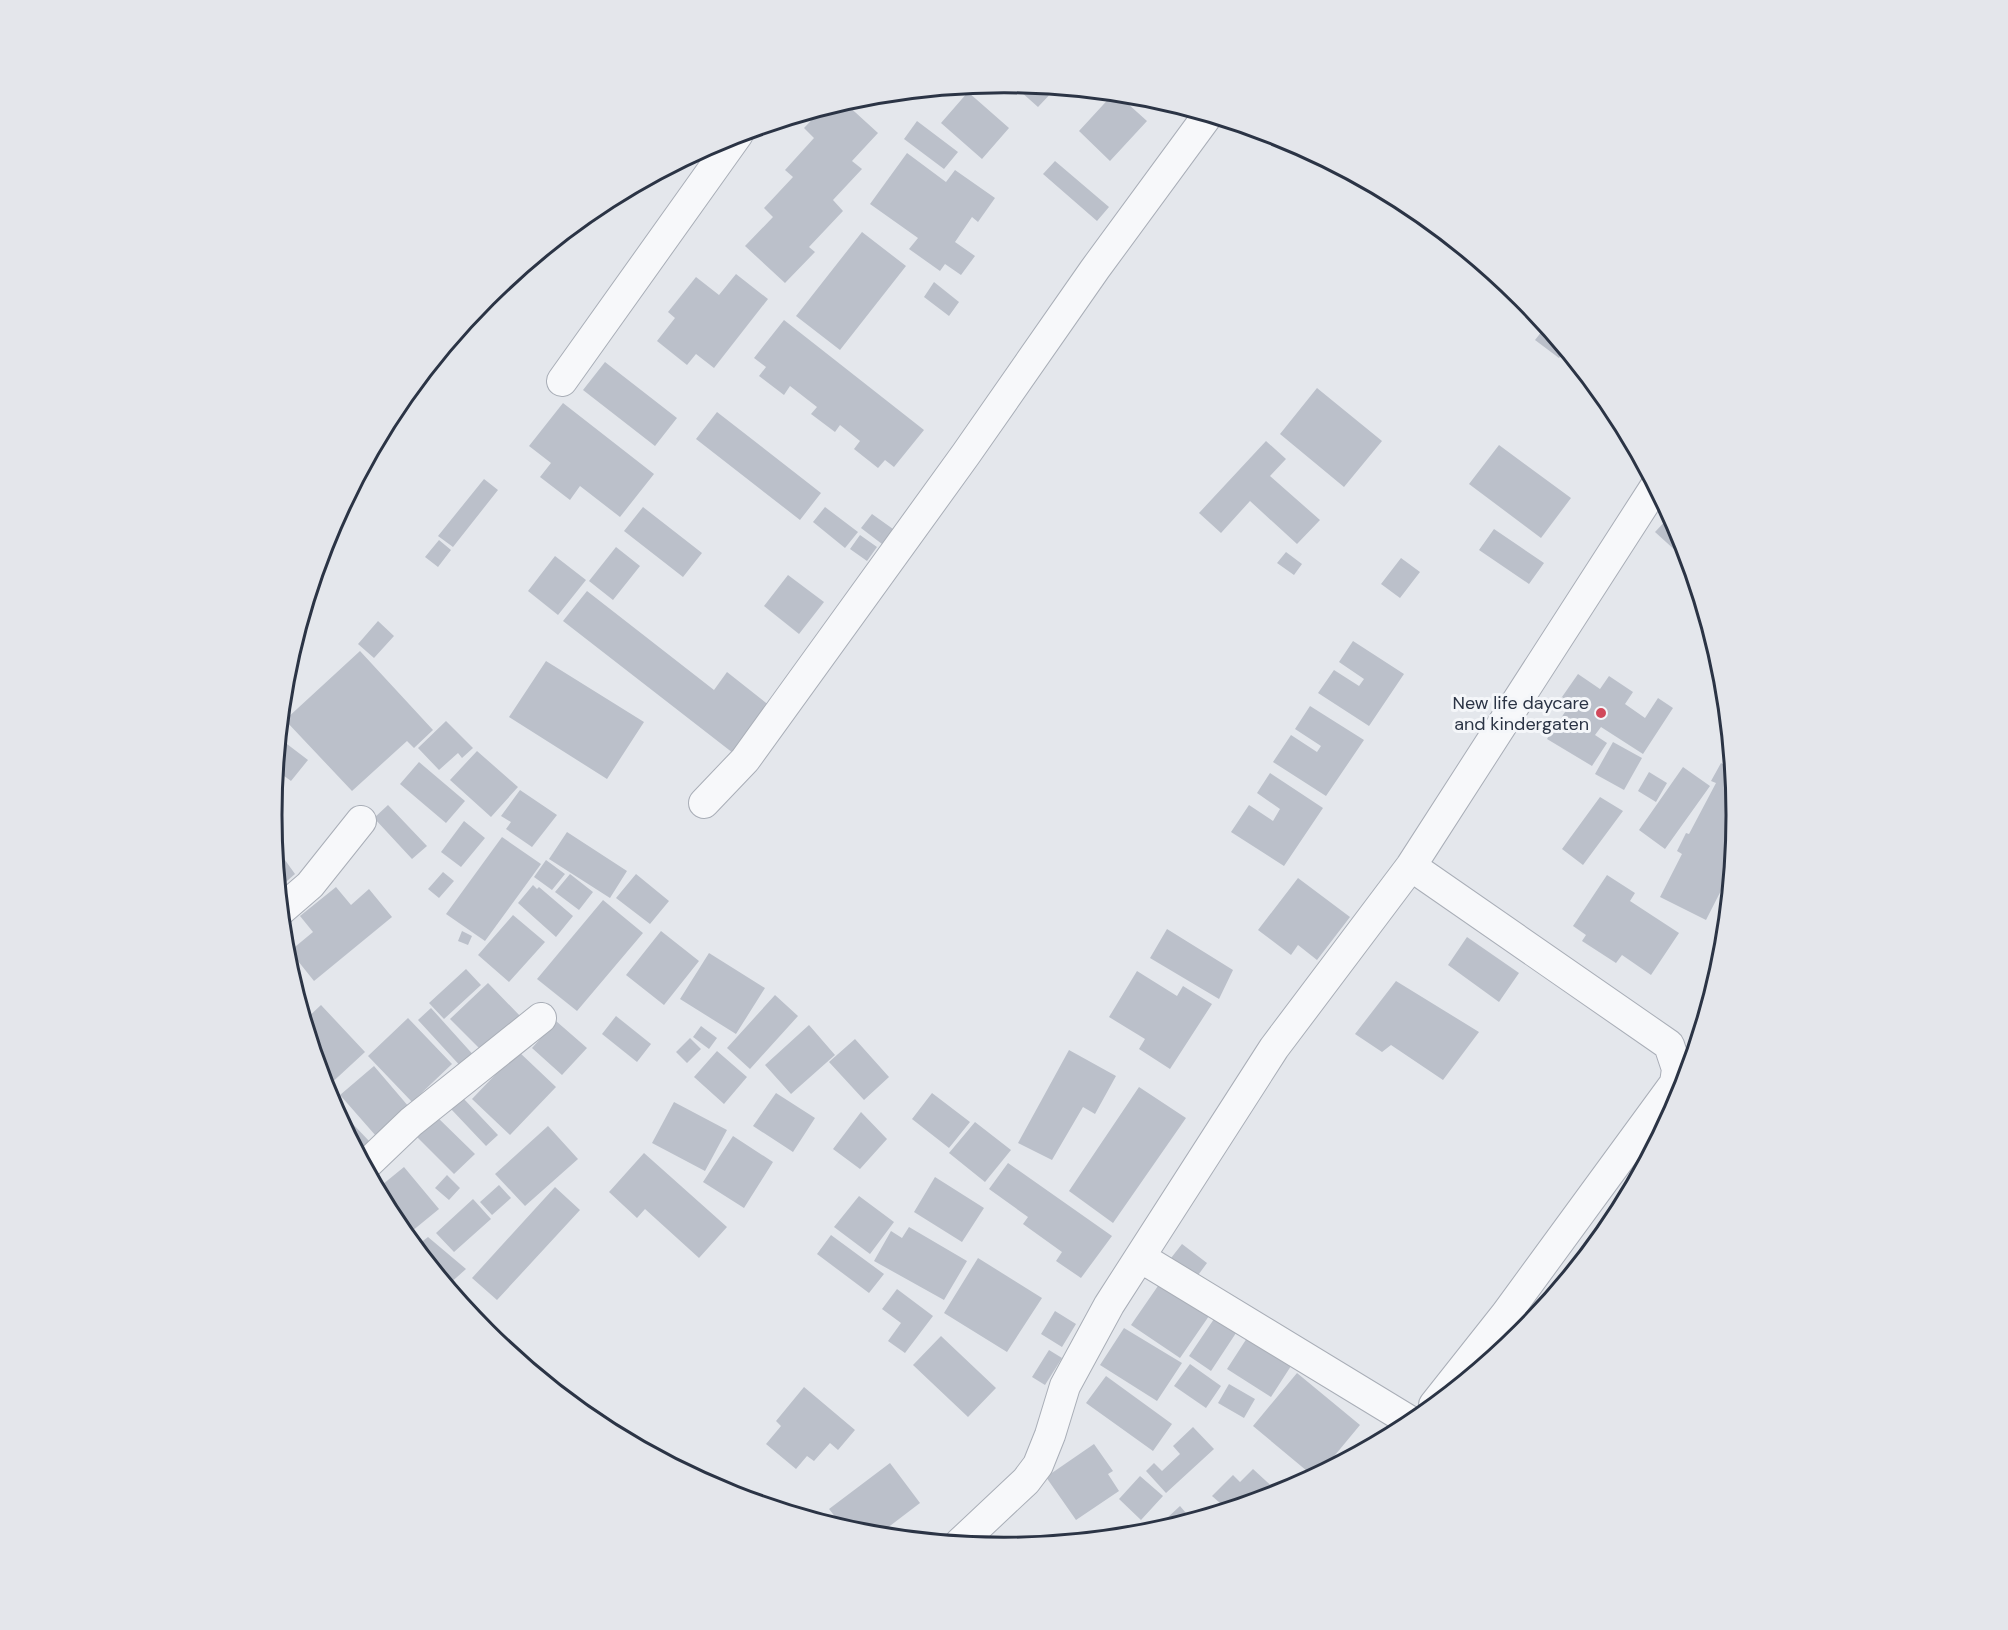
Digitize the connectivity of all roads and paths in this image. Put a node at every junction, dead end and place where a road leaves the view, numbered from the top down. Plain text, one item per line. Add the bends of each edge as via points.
1 (1203, 122) edge
2 (728, 148) edge
3 (562, 381) dead end
4 (1651, 494) edge
5 (704, 803) dead end
6 (361, 821) dead end
7 (1411, 866) junction
8 (288, 904) edge
9 (541, 1018) dead end
10 (1676, 1079) edge
11 (1673, 1086) edge
12 (371, 1161) edge
13 (1140, 1257) junction
14 (1454, 1380) edge
15 (1402, 1417) edge
16 (968, 1535) edge

1 - 5 street via 745,760
2 - 3 street
4 - 7 street
6 - 8 street via 310,885
7 - 10 street via 1669,1045 1677,1069
7 - 13 street via 1274,1048
9 - 12 street via 411,1122
11 - 14 street
13 - 15 street
13 - 16 street via 1065,1386 1038,1465

